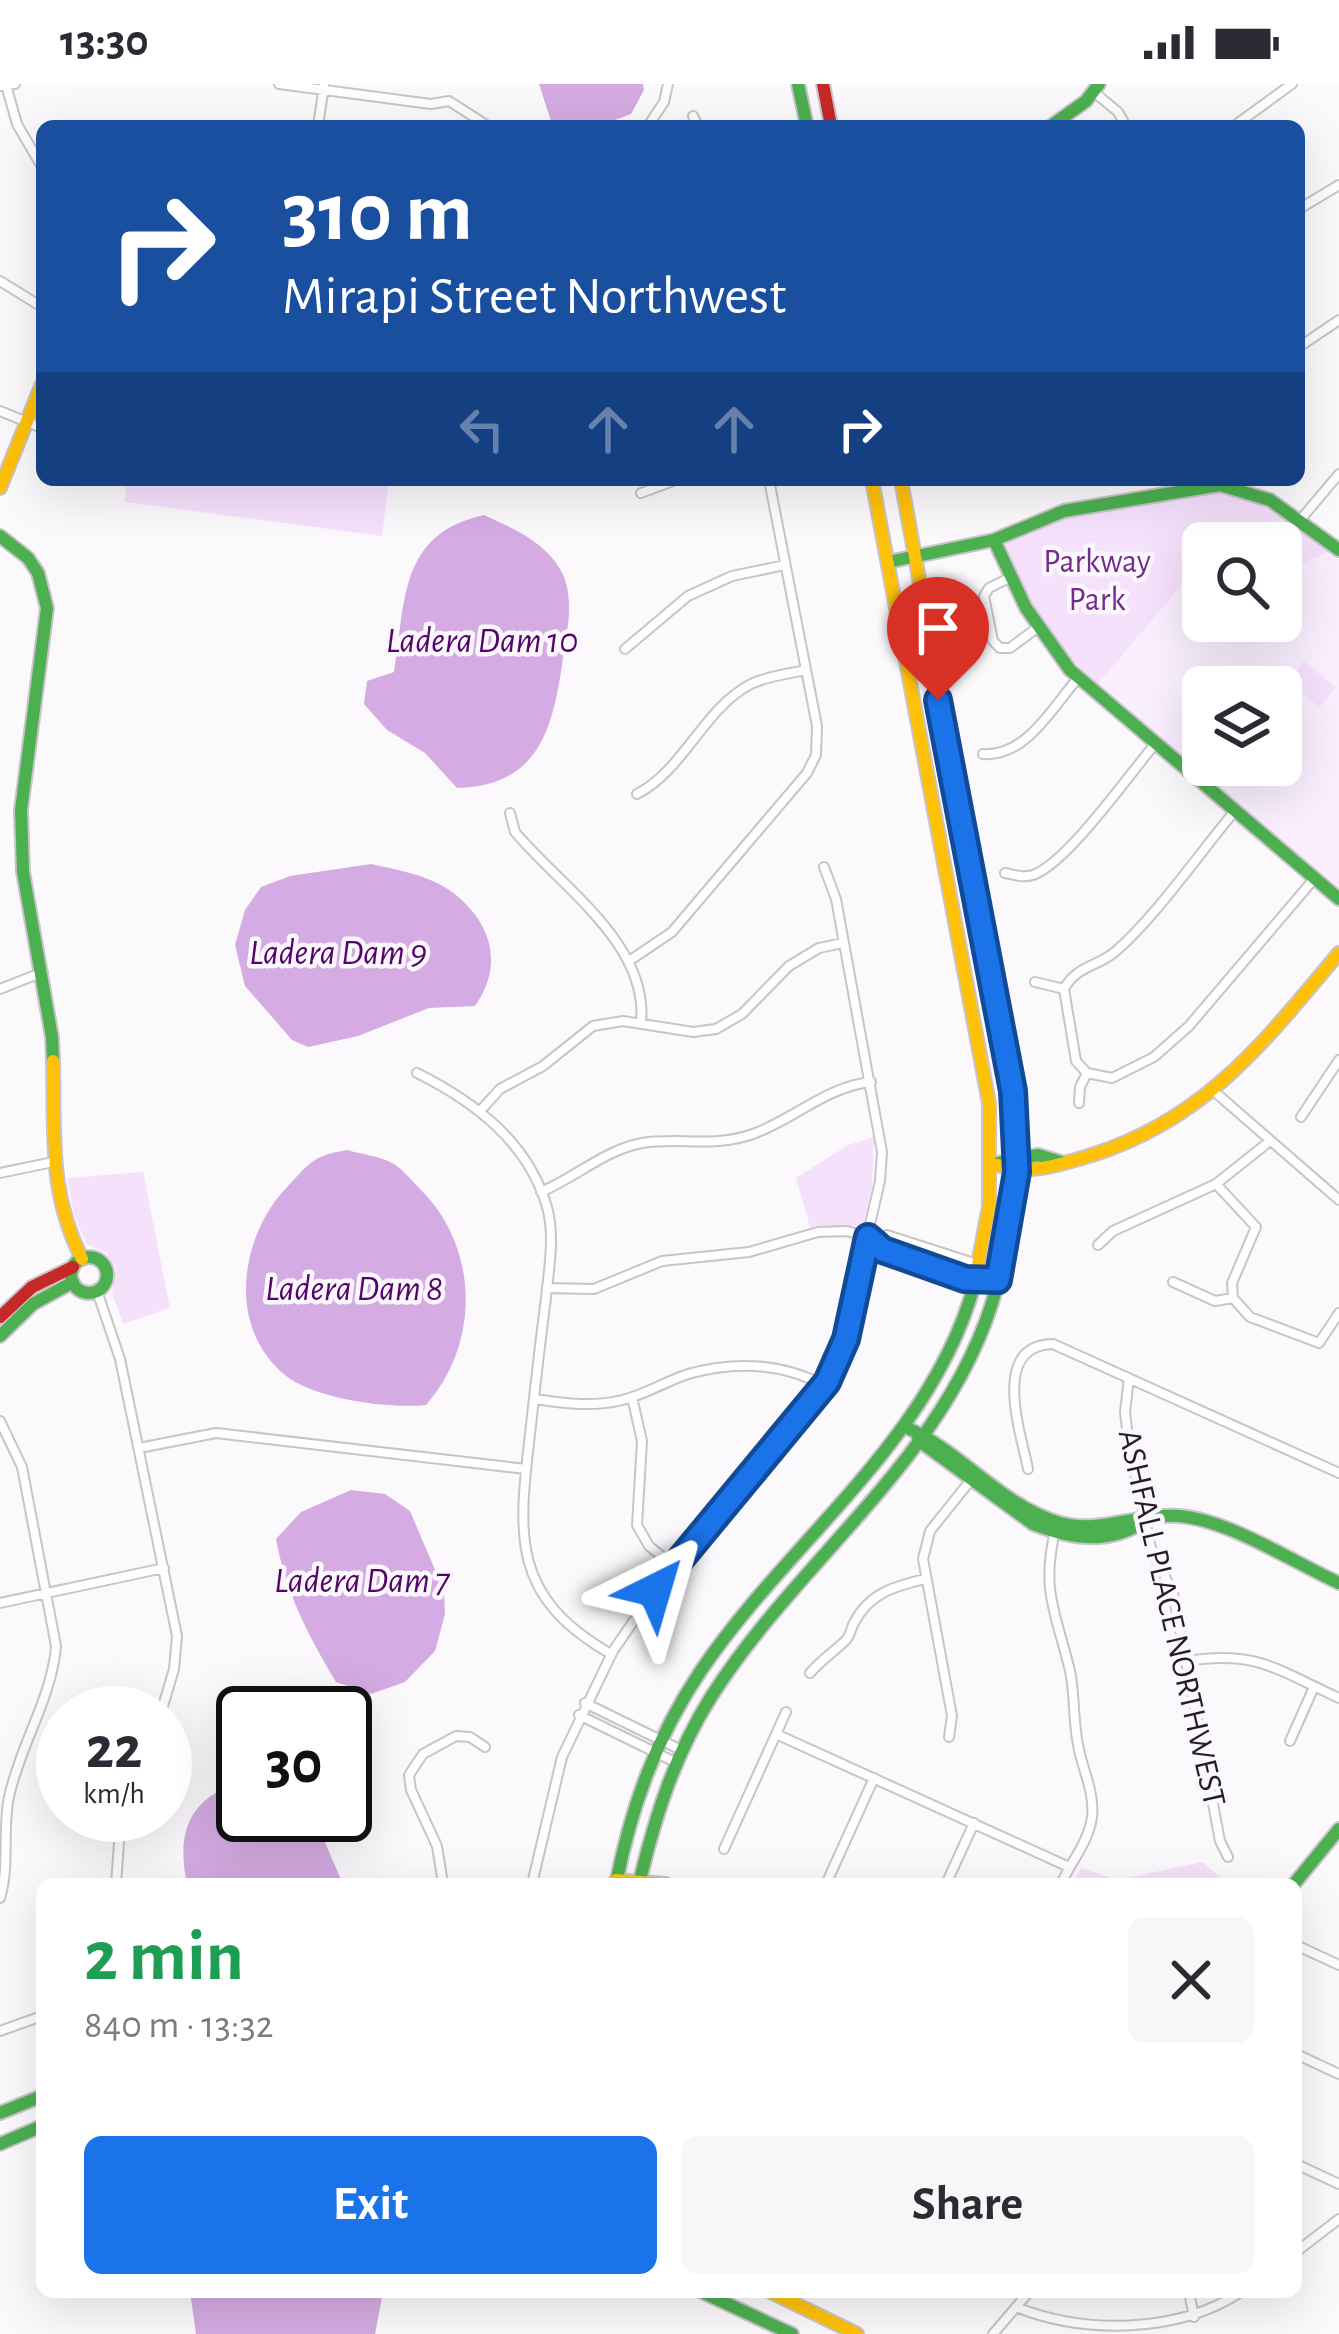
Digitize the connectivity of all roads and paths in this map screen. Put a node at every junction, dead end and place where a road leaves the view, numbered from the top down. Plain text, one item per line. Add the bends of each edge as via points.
1 (15, 84) edge
2 (279, 84) edge
3 (668, 84) edge
4 (798, 84) edge
5 (824, 84) edge
6 (1292, 84) edge
7 (3, 86) edge
8 (323, 86) edge
9 (1097, 88) edge
10 (319, 120) edge
11 (478, 120) edge
12 (652, 120) edge
13 (806, 120) edge
14 (830, 120) edge
15 (1059, 120) edge
16 (1123, 120) edge
17 (1242, 120) edge
18 (36, 156) edge
19 (1339, 185) edge
20 (1305, 205) edge
21 (0, 281) edge
22 (36, 303) edge
23 (1339, 320) edge
24 (1305, 343) edge
25 (36, 399) edge
26 (0, 411) edge
27 (27, 422) junction
28 (36, 426) edge
29 (1339, 474) edge
30 (660, 486) edge
31 (770, 486) edge
32 (873, 486) edge
33 (902, 486) edge
34 (1183, 486) edge
35 (1226, 486) edge
36 (0, 488) edge
37 (641, 493) dead end
38 (1301, 518) junction
39 (0, 536) edge
40 (994, 540) junction
41 (1339, 550) edge
42 (912, 558) junction
43 (887, 562) junction
44 (785, 565) junction
45 (1009, 578) junction
46 (1037, 628) junction
47 (625, 650) dead end
48 (806, 670) junction
49 (1078, 678) junction
50 (1155, 744) junction
51 (983, 754) dead end
52 (637, 794) dead end
53 (1234, 812) junction
54 (510, 813) dead end
55 (824, 867) dead end
56 (1005, 873) dead end
57 (1314, 879) junction
58 (1339, 899) edge
59 (844, 943) junction
60 (1339, 953) edge
61 (628, 961) junction
62 (43, 972) junction
63 (1035, 982) dead end
64 (1064, 988) junction
65 (0, 989) edge
66 (640, 1024) junction
67 (1339, 1060) edge
68 (417, 1073) dead end
69 (1087, 1073) junction
70 (871, 1082) junction
71 (1216, 1093) junction
72 (1079, 1103) dead end
73 (480, 1111) junction
74 (1301, 1117) dead end
75 (1270, 1142) junction
76 (53, 1162) junction
77 (993, 1164) junction
78 (1017, 1164) junction
79 (0, 1173) edge
80 (1216, 1184) junction
81 (542, 1192) junction
82 (1339, 1201) edge
83 (872, 1238) junction
84 (1098, 1244) dead end
85 (76, 1269) junction
86 (976, 1273) junction
87 (998, 1280) junction
88 (1173, 1282) dead end
89 (547, 1288) junction
90 (97, 1291) junction
91 (1232, 1298) junction
92 (1339, 1312) edge
93 (0, 1317) edge
94 (0, 1336) edge
95 (1129, 1378) junction
96 (825, 1386) junction
97 (632, 1397) junction
98 (534, 1399) junction
99 (0, 1421) edge
100 (905, 1426) junction
101 (923, 1438) junction
102 (140, 1448) junction
103 (526, 1469) junction
104 (1028, 1469) dead end
105 (1339, 1473) edge
106 (975, 1475) junction
107 (1145, 1522) junction
108 (1056, 1528) junction
109 (164, 1568) junction
110 (675, 1568) junction
111 (925, 1579) junction
112 (1339, 1583) edge
113 (46, 1593) junction
114 (0, 1603) edge
115 (611, 1654) junction
116 (1187, 1661) junction
117 (810, 1672) dead end
118 (169, 1686) edge
119 (1313, 1687) junction
120 (1339, 1698) edge
121 (585, 1702) junction
122 (786, 1712) dead end
123 (579, 1714) junction
124 (776, 1734) junction
125 (950, 1737) dead end
126 (1290, 1742) dead end
127 (657, 1745) junction
128 (485, 1747) dead end
129 (676, 1755) junction
130 (874, 1778) junction
131 (974, 1822) junction
132 (1339, 1829) edge
133 (119, 1842) edge
134 (724, 1849) dead end
135 (1228, 1857) dead end
136 (1069, 1867) junction
137 (116, 1878) edge
138 (442, 1878) edge
139 (533, 1878) edge
140 (617, 1878) edge
141 (640, 1878) edge
142 (829, 1878) edge
143 (949, 1878) edge
144 (1064, 1878) edge
145 (1299, 1878) edge
146 (0, 1898) edge
147 (1302, 1948) edge
148 (1339, 1965) edge
149 (36, 2018) edge
150 (0, 2031) edge
151 (1302, 2057) edge
152 (1339, 2074) edge
153 (36, 2098) edge
154 (0, 2113) edge
155 (36, 2129) edge
156 (0, 2144) edge
157 (1302, 2167) edge
158 (1339, 2184) edge
159 (1339, 2219) edge
160 (1302, 2247) edge
161 (715, 2298) edge
162 (783, 2298) edge
163 (1024, 2298) edge
164 (1190, 2298) edge
165 (1229, 2298) edge
166 (1016, 2307) junction
167 (1194, 2317) junction
168 (792, 2334) edge
169 (857, 2334) edge
170 (993, 2334) edge

1 - 7 street
2 - 8 street
3 - 12 street
4 - 13 main road
5 - 14 main road
6 - 17 street
7 - 18 street
8 - 10 street
8 - 11 street via 448,101
9 - 15 main road
9 - 16 street
19 - 20 street
21 - 22 street
23 - 24 street
25 - 27 main road
26 - 27 street
27 - 28 street
27 - 36 main road
29 - 38 street
30 - 37 street
31 - 44 street
32 - 43 main road
33 - 42 main road
34 - 40 main road via 1064,511
35 - 38 main road via 1271,498
38 - 41 main road
39 - 62 main road via 38,573 47,608 21,810 23,872
40 - 42 main road
40 - 45 main road
42 - 43 main road
42 - 78 main road via 1013,1091
43 - 77 main road via 989,1103
44 - 47 street via 688,596
44 - 48 street
45 - 46 main road
45 - 46 street via 984,596 993,641 1010,648
46 - 49 main road
48 - 52 street via 736,694 655,785
48 - 61 street via 817,727 817,755 807,772 672,932
49 - 50 main road
49 - 51 street via 1018,745
50 - 53 main road
50 - 56 street via 1048,867 1024,877
53 - 57 main road
53 - 64 street via 1125,942 1080,968
54 - 61 street via 515,832
55 - 59 street
57 - 58 main road
57 - 69 street via 1170,1045 1124,1074
59 - 66 street via 800,958 716,1029
59 - 70 street
60 - 71 main road
61 - 66 street
62 - 65 street
62 - 76 main road
63 - 64 street
64 - 69 street via 1076,1061
66 - 73 street via 584,1031
67 - 74 street
68 - 73 street
69 - 72 street
70 - 81 street via 832,1090 742,1137 629,1146
70 - 83 street via 882,1152
71 - 75 street
71 - 78 main road via 1140,1139 1064,1163 1049,1154
73 - 81 street via 518,1150
75 - 80 street
75 - 82 street
76 - 79 street
76 - 85 main road
77 - 78 main road
77 - 86 main road
78 - 87 main road
80 - 84 street
80 - 91 street via 1256,1227
81 - 89 street via 551,1234
83 - 86 street via 883,1250
83 - 86 street via 887,1234
83 - 89 street via 818,1232 749,1252 662,1261 594,1289
83 - 96 street
85 - 90 main road via 85,1292
85 - 90 main road via 97,1259 106,1268
85 - 93 main road via 32,1287
85 - 94 main road
86 - 87 street
86 - 100 main road via 942,1369
87 - 101 main road via 976,1344
88 - 91 street via 1215,1301
89 - 98 street
90 - 102 street
91 - 92 street via 1250,1316 1319,1343
95 - 104 street via 1053,1344 1024,1355 1013,1387
95 - 105 street
95 - 107 street, ASHFALL PLACE NORTHWEST via 1125,1412
96 - 97 street via 757,1366 689,1374
96 - 110 street
97 - 98 street via 591,1404
97 - 110 street via 642,1441 638,1525
98 - 103 street
99 - 113 street via 22,1467
100 - 101 main road
100 - 127 main road via 714,1648
101 - 106 main road
101 - 129 main road via 726,1672
102 - 103 street via 216,1432
102 - 109 street
103 - 115 street via 522,1534 532,1572 562,1619
106 - 108 main road via 1033,1524
106 - 111 street via 930,1532
107 - 108 main road via 1100,1538 1072,1538
107 - 112 main road via 1184,1516
107 - 116 street, ASHFALL PLACE NORTHWEST
108 - 136 street via 1047,1569 1051,1613 1070,1670 1092,1816
109 - 113 street
109 - 118 street via 177,1636
110 - 115 street
111 - 117 street via 878,1594 848,1639
111 - 125 street
113 - 114 street
113 - 146 street via 54,1671 8,1802
115 - 121 street
116 - 119 street via 1239,1656
116 - 135 street, ASHFALL PLACE NORTHWEST
119 - 120 street
119 - 126 street
121 - 123 street
121 - 127 street
122 - 124 street
123 - 127 street
123 - 139 street via 552,1788
124 - 130 street
124 - 134 street
127 - 129 street
127 - 140 main road
128 - 138 street via 457,1736 423,1754 409,1775
129 - 141 main road
130 - 131 street
130 - 142 street
131 - 136 street
131 - 143 street
132 - 145 main road
133 - 137 street
136 - 144 street
147 - 148 street
149 - 150 street
151 - 152 street
153 - 154 main road
155 - 156 main road
157 - 158 street
159 - 160 street
161 - 168 main road
162 - 169 main road
163 - 166 street
164 - 167 street
165 - 167 street
166 - 167 street via 1075,2331 1130,2333
166 - 170 street

